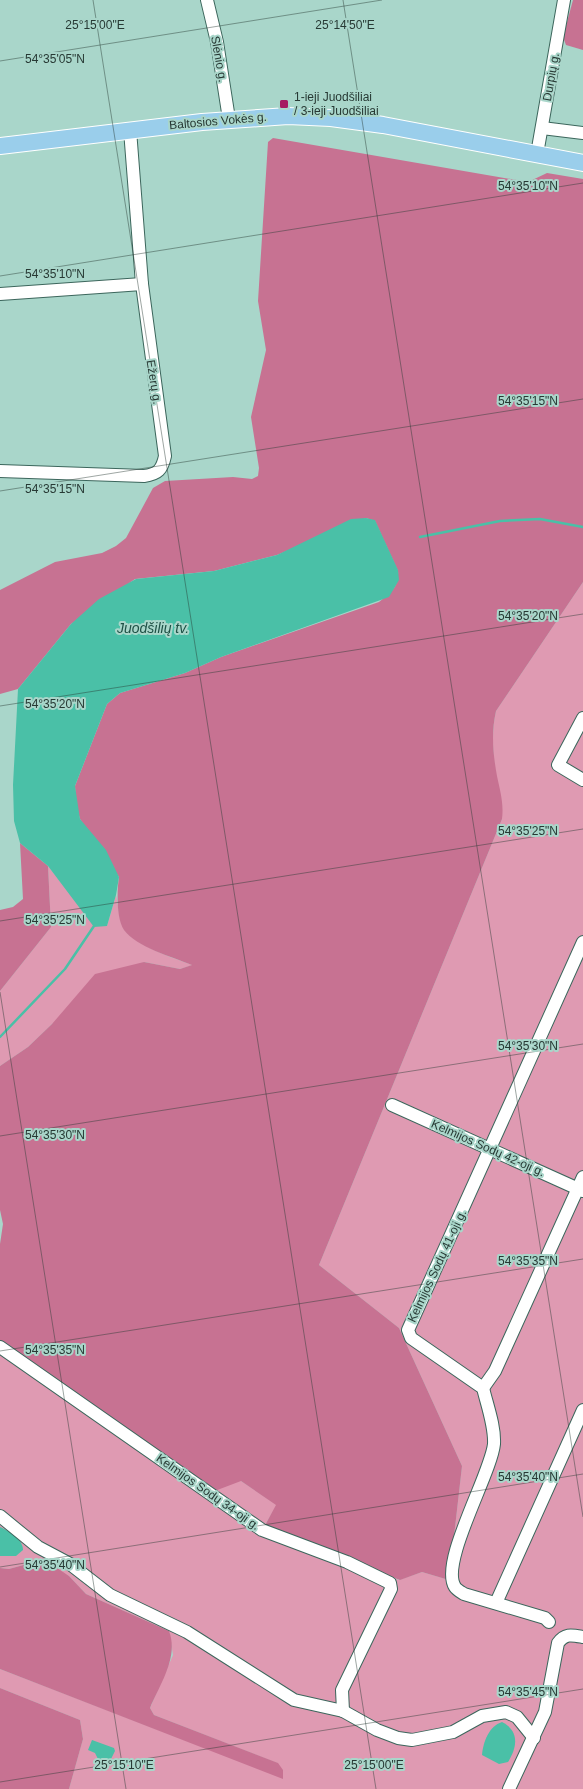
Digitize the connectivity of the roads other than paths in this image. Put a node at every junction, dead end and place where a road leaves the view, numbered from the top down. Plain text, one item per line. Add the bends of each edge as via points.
1 (206, 0) edge
2 (564, 0) edge
3 (229, 119) junction
4 (542, 128) junction
5 (130, 130) junction
6 (583, 133) edge
7 (0, 146) edge
8 (537, 154) junction
9 (583, 163) edge
10 (142, 284) junction
11 (0, 294) edge
12 (0, 471) edge
13 (583, 718) edge
14 (583, 780) edge
15 (583, 942) edge
16 (392, 1105) dead end
17 (490, 1149) junction
18 (581, 1186) edge
19 (0, 1346) edge
20 (483, 1388) junction
21 (583, 1410) edge
22 (0, 1516) edge
23 (496, 1603) junction
24 (549, 1622) dead end
25 (583, 1637) edge
26 (343, 1712) junction
27 (534, 1738) junction
28 (510, 1789) edge

1 - 3 street, Slėnio g. via 217,42
2 - 4 street, Durpių g.
3 - 5 main road, Baltosios Vokės g.
3 - 8 main road, Baltosios Vokės g. via 331,118
4 - 6 street
4 - 8 street, Durpių g.
5 - 7 main road, Baltosios Vokės g.
5 - 10 street, Ežerų g.
8 - 9 main road, Baltosios Vokės g.
10 - 11 street
10 - 12 street, Ežerų g. via 164,446 162,468 144,476
13 - 14 street via 558,765
15 - 17 street, Kelmijos Sodų 41-oji g.
16 - 17 street, Kelmijos Sodų 42-oji g.
17 - 18 street, Kelmijos Sodų 42-oji g.
17 - 20 street, Kelmijos Sodų 41-oji g. via 408,1330 411,1338
18 - 20 street via 495,1370
19 - 26 street, Kelmijos Sodų 34-oji g. via 262,1530 346,1562 390,1583 391,1589 342,1690
20 - 23 street via 494,1444 456,1552 452,1575 459,1591
21 - 23 street
22 - 26 street via 38,1547 70,1564 110,1595 187,1632 272,1688 294,1700
23 - 24 street
25 - 27 street via 562,1637 555,1652 545,1712
26 - 27 street via 377,1730 412,1740 453,1732 482,1716 506,1712 517,1717
27 - 28 street

